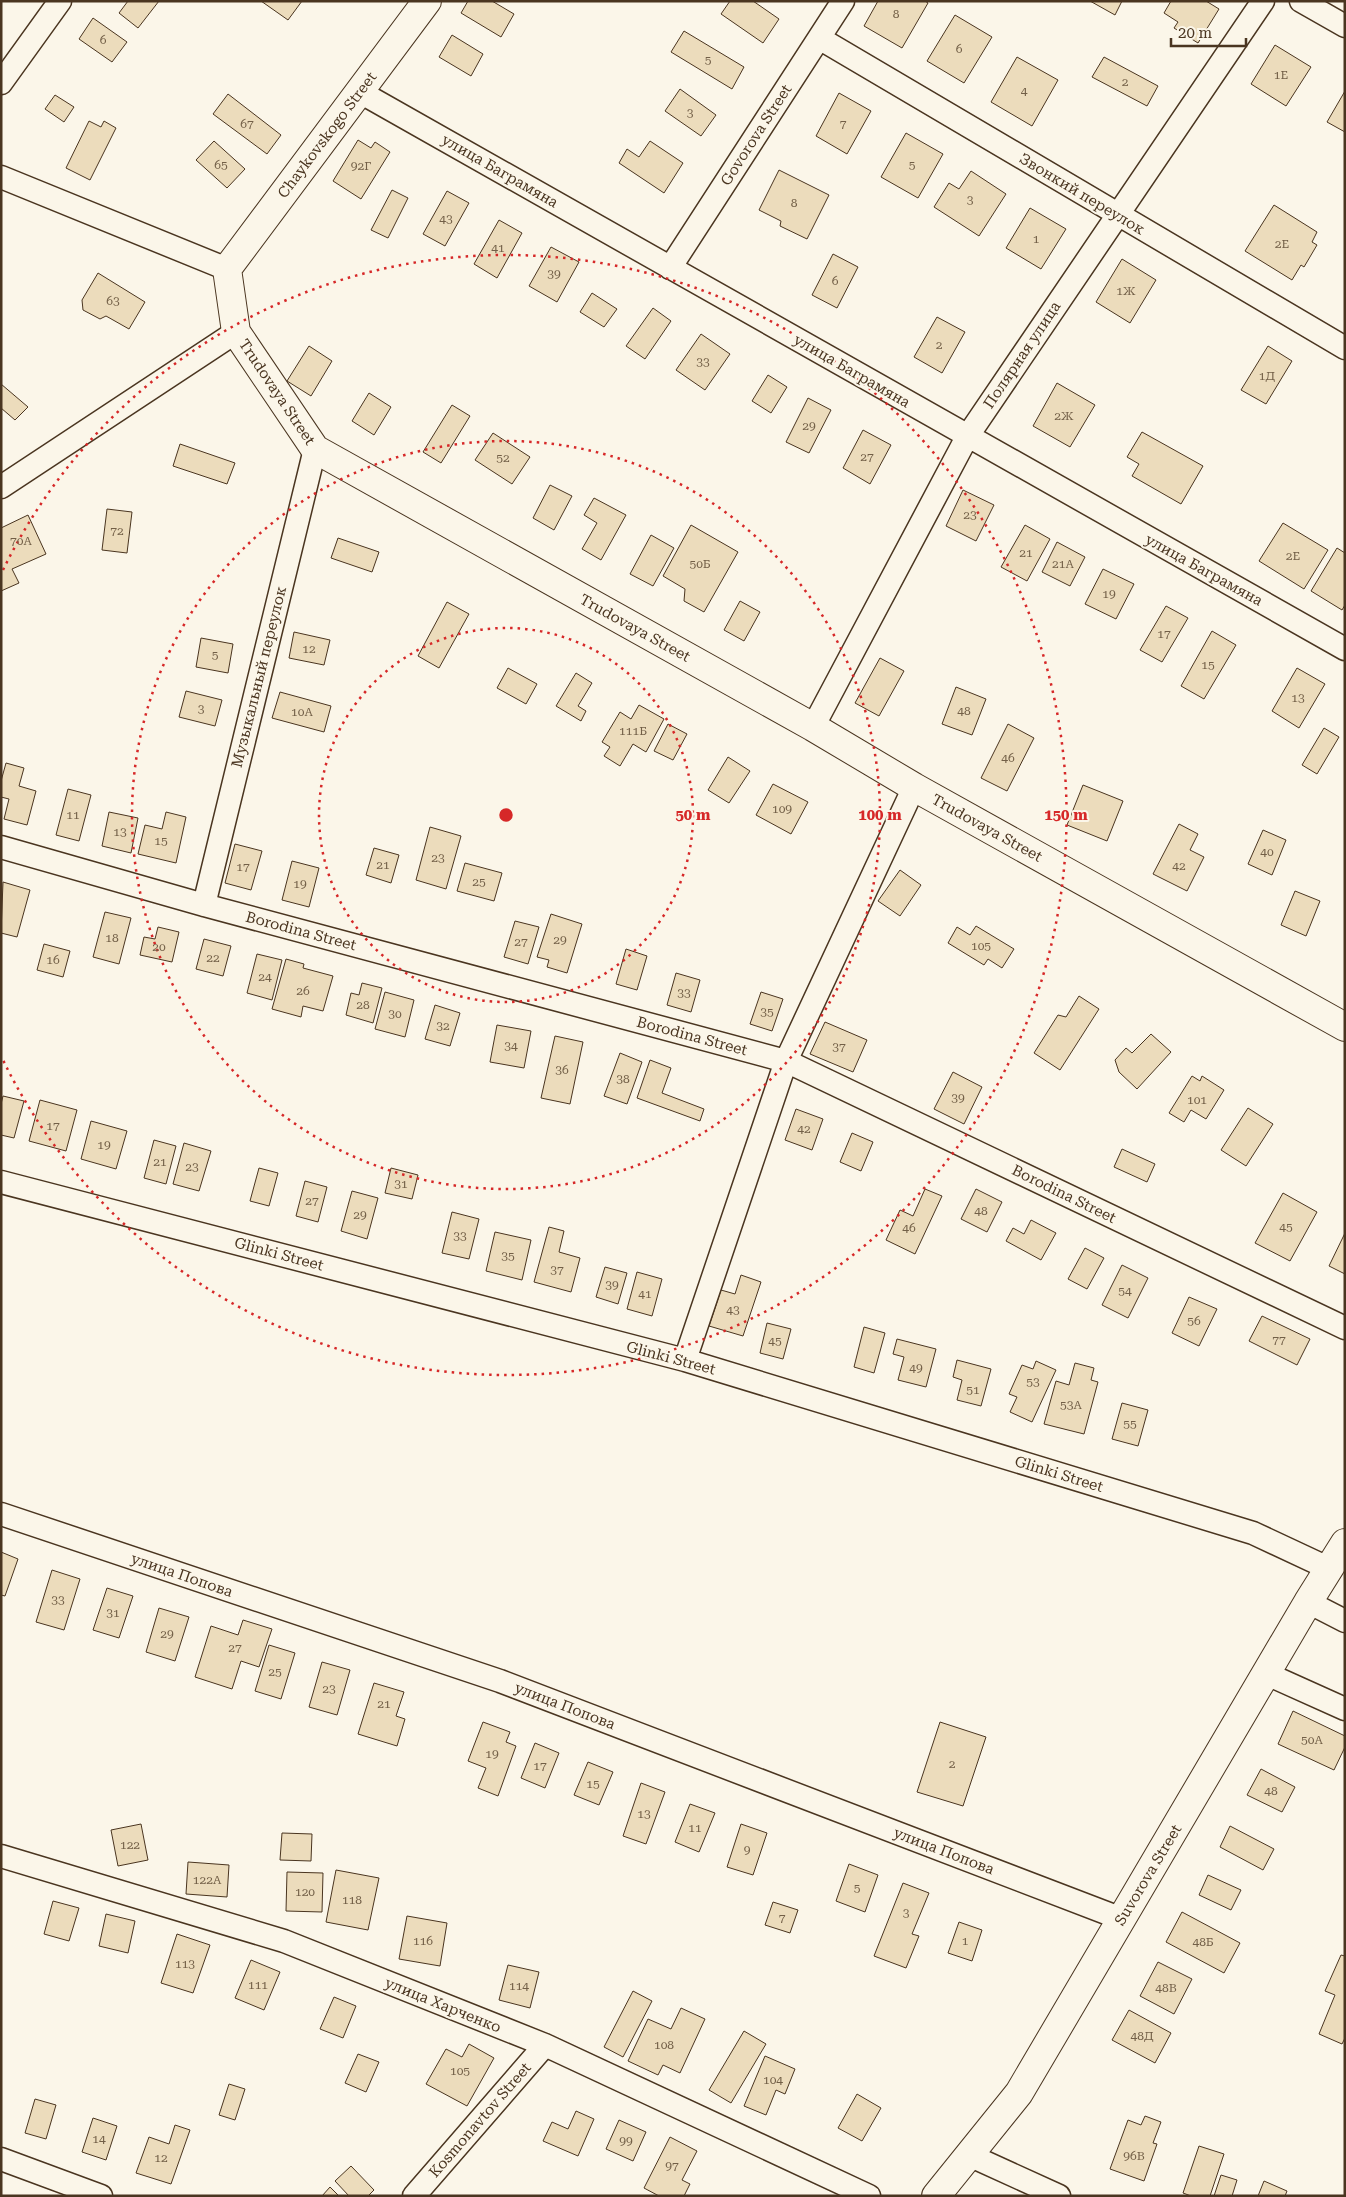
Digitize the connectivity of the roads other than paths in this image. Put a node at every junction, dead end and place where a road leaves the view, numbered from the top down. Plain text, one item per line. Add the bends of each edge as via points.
1 (60, 1) edge
2 (427, 1) edge
3 (843, 1) edge
4 (1263, 1) edge
5 (1301, 1) edge
6 (1345, 26) edge
7 (819, 38) junction
8 (1, 84) edge
9 (360, 92) junction
10 (1, 177) edge
11 (1117, 215) junction
12 (670, 268) junction
13 (227, 269) junction
14 (236, 332) junction
15 (1345, 348) edge
16 (967, 437) junction
17 (315, 450) junction
18 (1, 487) edge
19 (1345, 649) edge
20 (813, 727) junction
21 (914, 788) junction
22 (1, 847) edge
23 (204, 905) junction
24 (1345, 1027) edge
25 (786, 1061) junction
26 (1, 1182) edge
27 (1345, 1328) edge
28 (685, 1360) junction
29 (1, 1514) edge
30 (1345, 1543) edge
31 (1330, 1568) junction
32 (1308, 1602) junction
33 (1345, 1621) edge
34 (1267, 1674) junction
35 (1345, 1709) edge
36 (1, 1856) edge
37 (1122, 1919) junction
38 (545, 2045) junction
39 (969, 2155) junction
40 (1, 2159) edge
41 (101, 2196) edge
42 (414, 2196) edge
43 (869, 2196) edge
44 (936, 2196) edge
45 (1060, 2196) edge

1 - 8 street
2 - 9 main road, Chaykovskogo Street
3 - 7 street, Govorova Street
4 - 11 street, Полярная улица
5 - 6 street
7 - 11 street, Звонкий переулок
7 - 12 street, Govorova Street
9 - 12 street, улица Баграмяна
9 - 13 main road, Chaykovskogo Street
10 - 13 street
11 - 15 street, Звонкий переулок
11 - 16 street, Полярная улица
12 - 16 street, улица Баграмяна
13 - 14 main road, Trudovaya Street
14 - 17 main road, Trudovaya Street
14 - 18 street
16 - 19 street, улица Баграмяна
16 - 20 street, Полярная улица
17 - 20 main road, Trudovaya Street
17 - 23 street, Музыкальный переулок
20 - 21 main road, Trudovaya Street
21 - 24 main road, Trudovaya Street
21 - 25 street
22 - 23 street, Borodina Street
23 - 25 street, Borodina Street
25 - 27 street, Borodina Street
25 - 28 street
26 - 28 street, Glinki Street
28 - 31 street, Glinki Street via 1253,1533
29 - 37 street, улица Попова via 500,1681
30 - 31 main road, Suvorova Street
31 - 32 main road, Suvorova Street
32 - 33 street
32 - 34 main road, Suvorova Street
34 - 35 street
34 - 37 main road, Suvorova Street
36 - 38 street, улица Харченко via 284,1941
37 - 39 main road, Suvorova Street via 1019,2092
38 - 42 street, Kosmonavtov Street
38 - 43 street, улица Харченко
39 - 44 main road, Suvorova Street
39 - 45 street
40 - 41 street

